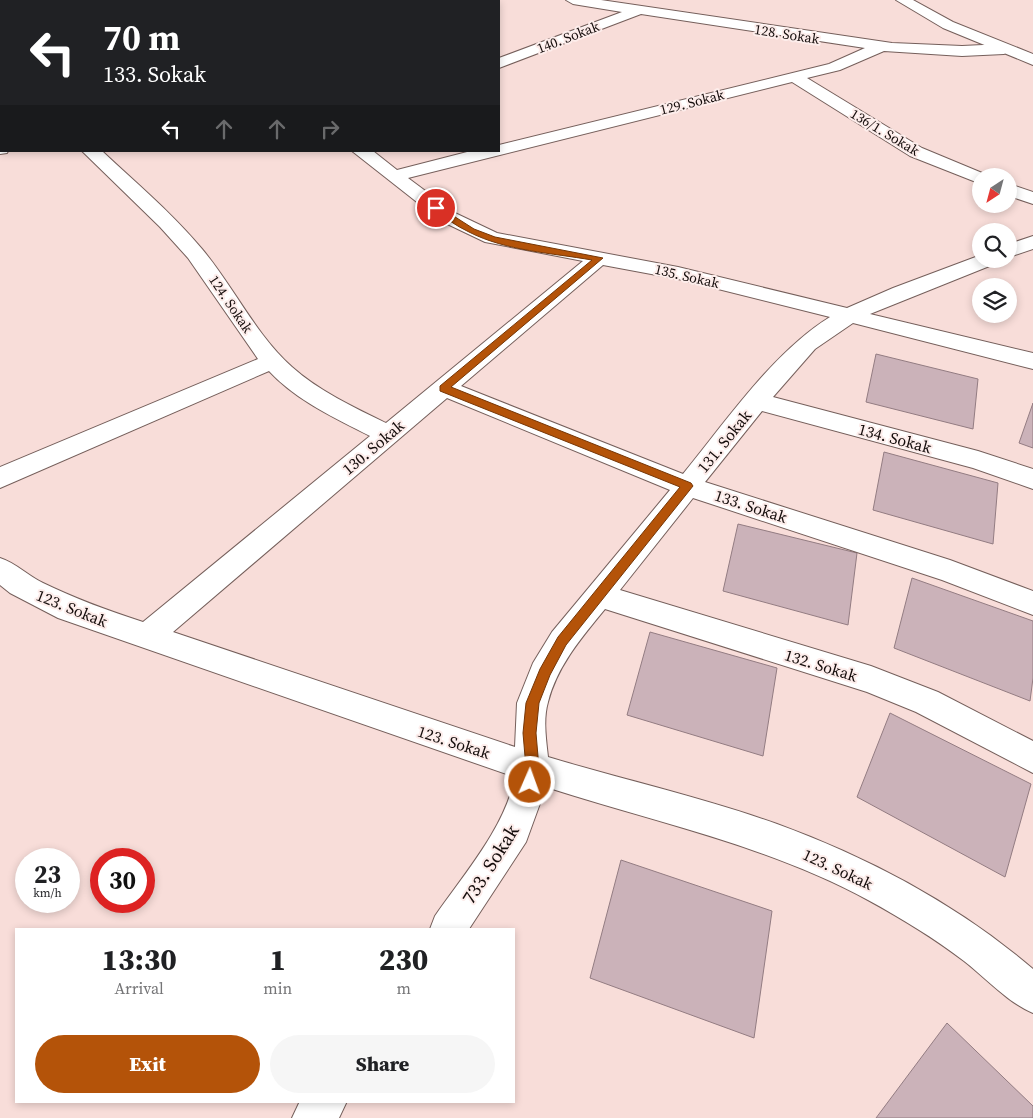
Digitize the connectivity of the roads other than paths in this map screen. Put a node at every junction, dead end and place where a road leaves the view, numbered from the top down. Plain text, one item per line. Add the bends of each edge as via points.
1 (573, 0) edge
2 (902, 0) edge
3 (638, 10) junction
4 (882, 47) junction
5 (1004, 49) junction
6 (1033, 60) edge
7 (500, 63) edge
8 (794, 77) junction
9 (500, 150) edge
10 (92, 152) edge
11 (362, 152) edge
12 (490, 152) edge
13 (972, 175) edge
14 (393, 176) junction
15 (1018, 193) edge
16 (1033, 198) edge
17 (1033, 242) edge
18 (1017, 248) edge
19 (599, 258) junction
20 (972, 266) edge
21 (851, 316) junction
22 (272, 361) junction
23 (1033, 361) edge
24 (444, 388) junction
25 (756, 401) junction
26 (388, 435) junction
27 (0, 478) edge
28 (1033, 479) edge
29 (687, 486) junction
30 (0, 569) edge
31 (598, 596) junction
32 (1033, 603) edge
33 (148, 636) junction
34 (1033, 758) edge
35 (532, 768) junction
36 (449, 928) edge
37 (1033, 994) edge
38 (325, 1103) edge
39 (312, 1118) edge

1 - 3 street, 128. Sokak
2 - 5 street via 948,25
3 - 4 street, 128. Sokak
3 - 7 street, 140. Sokak
4 - 5 street, 128. Sokak via 962,51
4 - 8 street, 129. Sokak via 852,61
5 - 6 street
8 - 9 street, 129. Sokak
8 - 13 street, 136/1. Sokak via 916,152
10 - 22 street, 124. Sokak via 188,246
11 - 14 street, 135. Sokak
12 - 14 street
14 - 19 street, 135. Sokak via 448,217 478,233 519,245
15 - 16 street
17 - 18 street
19 - 21 street, 135. Sokak
19 - 24 street, 130. Sokak
20 - 21 street, 131. Sokak via 871,305
21 - 23 street, 135. Sokak
21 - 25 street, 131. Sokak via 818,335 801,350
22 - 26 street, 124. Sokak via 296,383
22 - 27 street
24 - 26 street, 130. Sokak
24 - 29 street, 133. Sokak
25 - 28 street, 134. Sokak via 978,460
25 - 29 street, 131. Sokak
26 - 33 street, 130. Sokak
29 - 31 street, 131. Sokak
29 - 32 street, 133. Sokak via 950,571
30 - 33 street, 123. Sokak via 20,585 68,609
31 - 34 street, 132. Sokak via 870,680 927,702
31 - 35 street, 131. Sokak via 562,641 532,703
33 - 35 street, 123. Sokak
35 - 36 street, 733. Sokak via 528,796 514,830
35 - 37 street, 123. Sokak via 776,841 835,864 953,930 996,960
38 - 39 street

